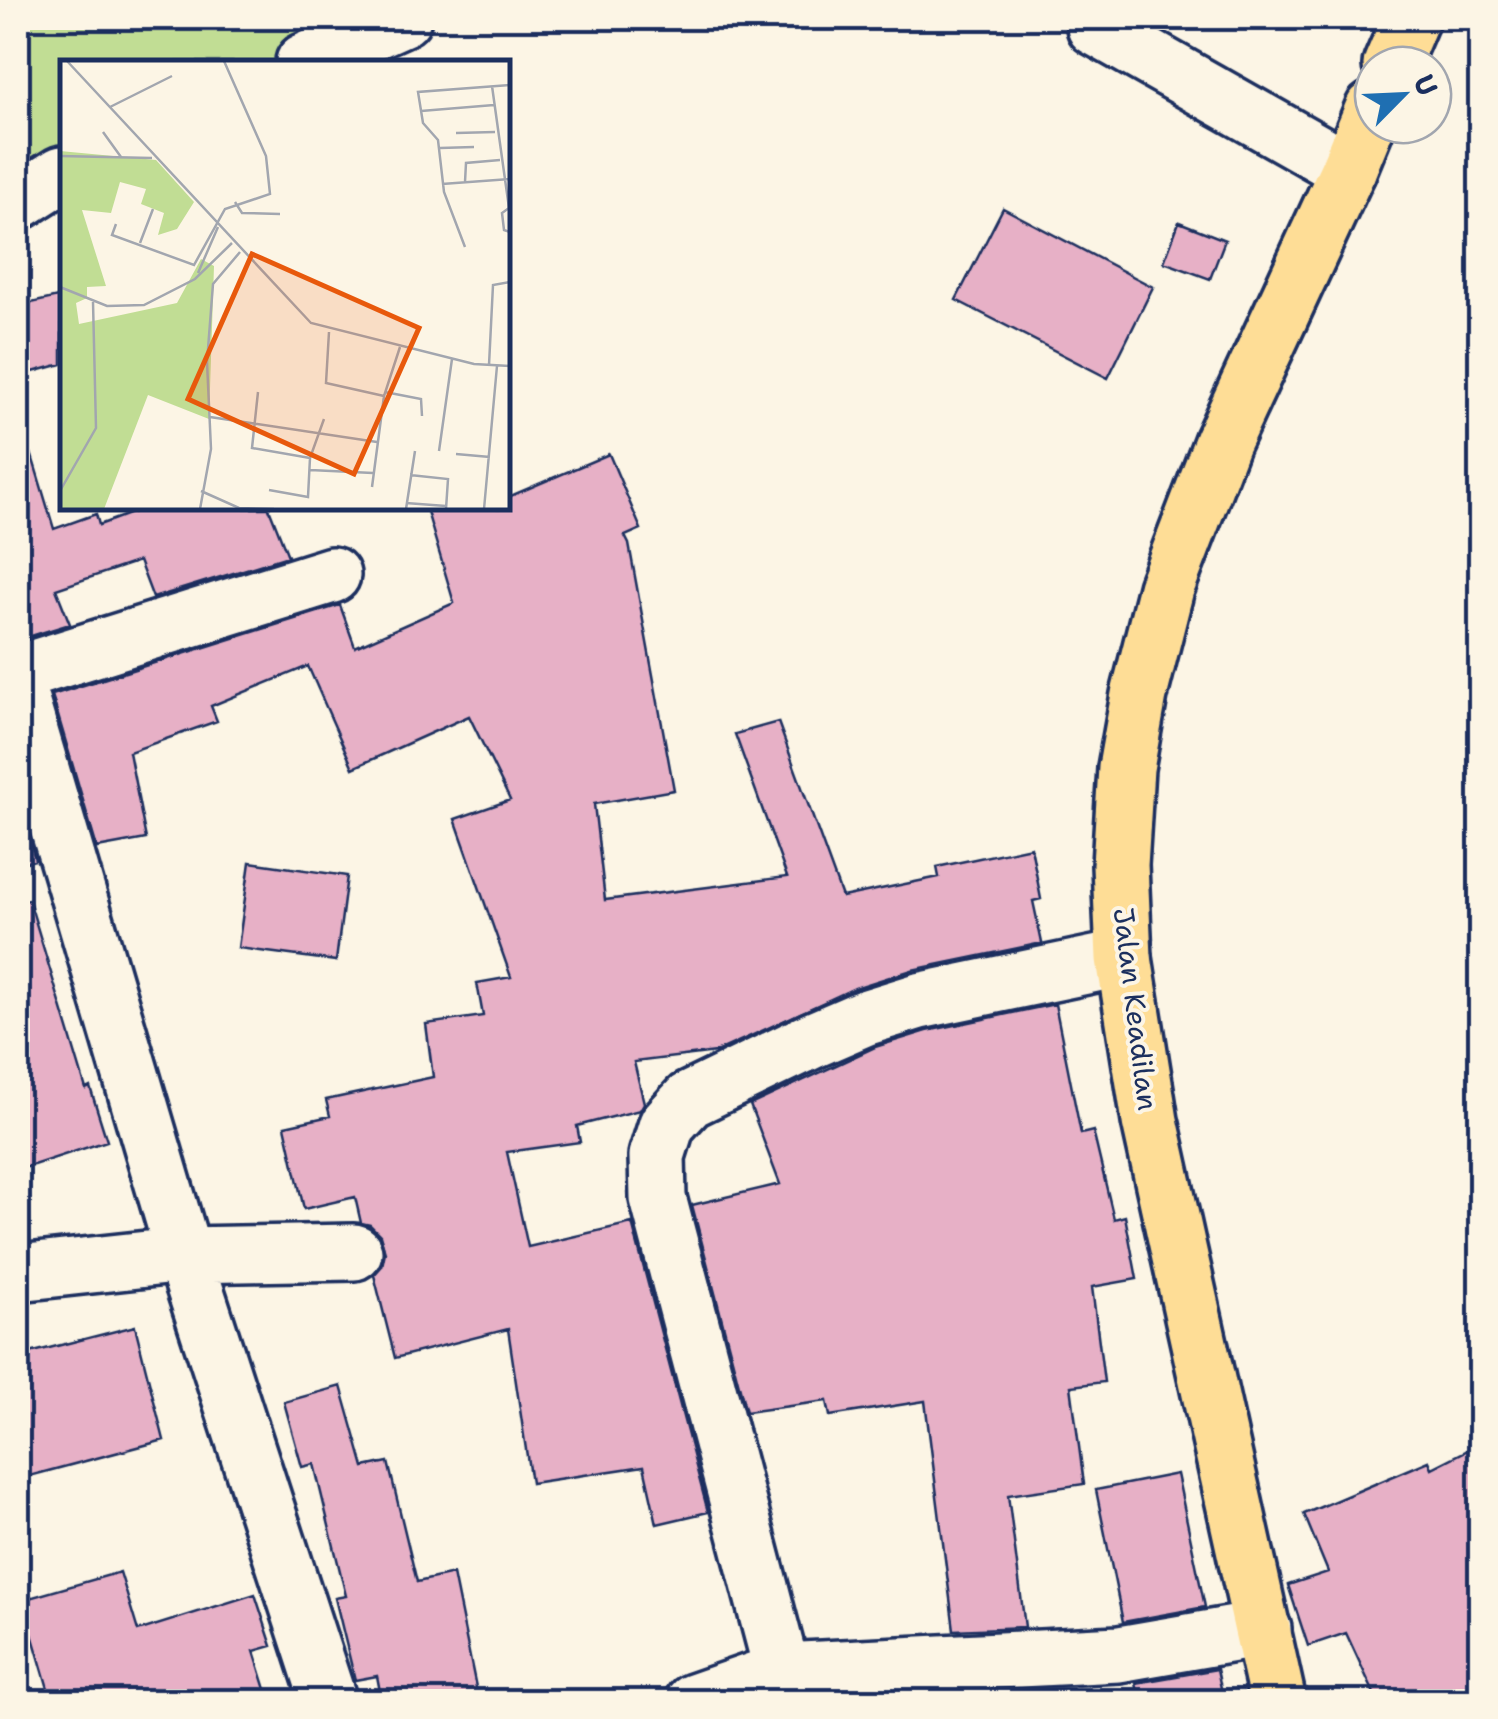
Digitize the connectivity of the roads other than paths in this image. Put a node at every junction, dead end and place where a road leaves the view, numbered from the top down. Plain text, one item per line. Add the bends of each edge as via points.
1 (1411, 18) edge
2 (1095, 26) dead end
3 (402, 33) edge
4 (1400, 45) edge
5 (311, 60) edge
6 (1358, 145) edge
7 (1348, 170) junction
8 (60, 175) edge
9 (18, 202) edge
10 (332, 576) dead end
11 (18, 673) edge
12 (18, 691) edge
13 (1124, 958) junction
14 (354, 1252) dead end
15 (184, 1255) junction
16 (18, 1273) edge
17 (1263, 1629) junction
18 (810, 1680) edge
19 (329, 1702) edge
20 (693, 1702) edge
21 (1278, 1702) edge

1 - 4 main road
2 - 7 street
3 - 5 street
6 - 7 main road, Jalan Keadilan
7 - 13 main road, Jalan Keadilan via 1222,442 1166,588 1126,768
8 - 9 street
10 - 11 street
12 - 15 street
13 - 17 main road, Jalan Keadilan via 1150,1122
13 - 18 street via 864,1018 689,1100 667,1124 656,1156 658,1198
14 - 15 street
15 - 16 street
15 - 19 street
17 - 18 street via 1119,1654
17 - 21 main road, Jalan Keadilan
18 - 20 street

